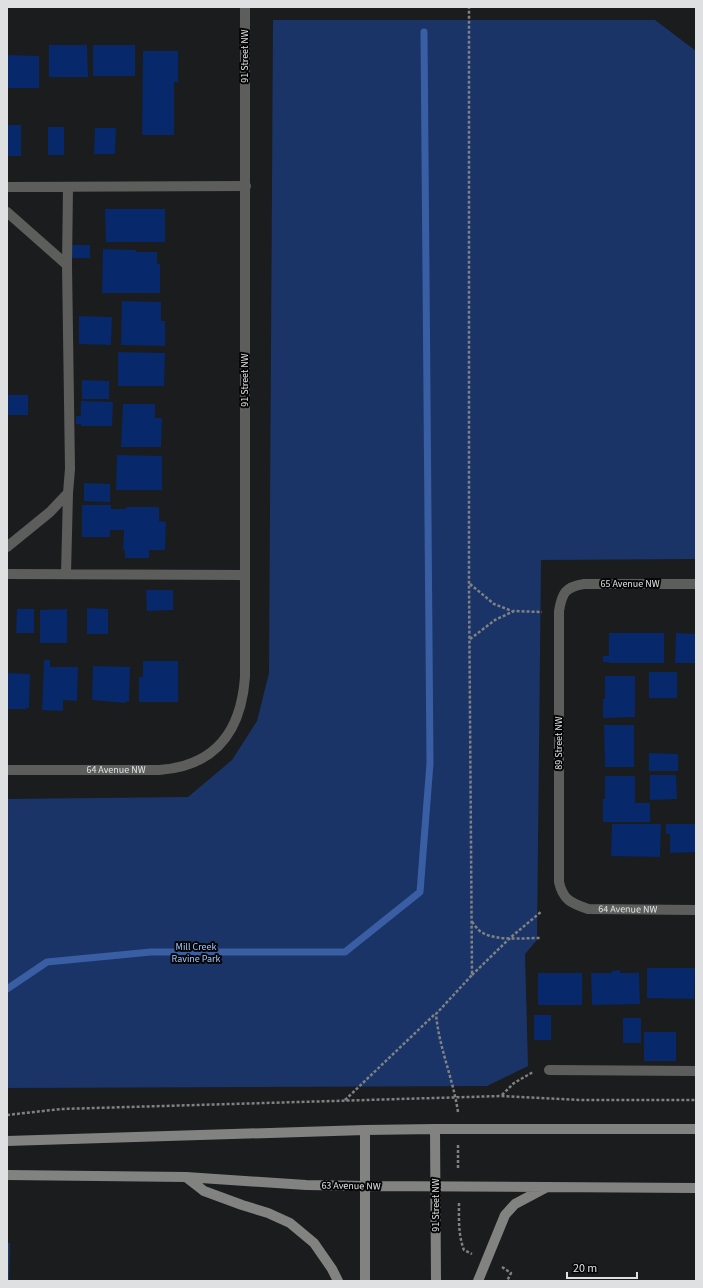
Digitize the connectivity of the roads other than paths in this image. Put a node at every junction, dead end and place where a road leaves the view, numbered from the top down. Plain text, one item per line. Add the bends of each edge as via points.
1 (245, 7) edge
2 (246, 186) junction
3 (7, 187) edge
4 (68, 187) junction
5 (7, 212) edge
6 (67, 265) junction
7 (68, 493) junction
8 (7, 547) edge
9 (7, 574) edge
10 (66, 574) junction
11 (245, 575) junction
12 (696, 584) edge
13 (566, 590) joint
14 (219, 746) joint
15 (7, 770) edge
16 (564, 896) joint
17 (696, 910) edge
18 (549, 1070) road end
19 (696, 1071) edge
20 (435, 1129) junction
21 (696, 1129) edge
22 (365, 1130) junction
23 (7, 1141) edge
24 (7, 1175) edge
25 (186, 1177) junction
26 (366, 1186) junction
27 (436, 1186) junction
28 (550, 1186) junction
29 (696, 1188) edge
30 (338, 1281) edge
31 (365, 1281) edge
32 (436, 1281) edge
33 (478, 1281) edge

1 - 2 street, 91 Street NW
2 - 4 street
2 - 11 street, 91 Street NW
3 - 4 street
4 - 6 street
5 - 6 street
6 - 7 street via 70,469
7 - 8 street via 50,512
7 - 10 street
9 - 10 street
10 - 11 street
11 - 14 street, 91 Street NW via 244,692 235,721
12 - 13 street, 65 Avenue NW via 584,584
13 - 16 street, 89 Street NW via 559,611 559,882
14 - 15 street, 64 Avenue NW via 205,757 183,768
16 - 17 street, 64 Avenue NW via 588,909
18 - 19 street
20 - 21 main road
20 - 22 main road
20 - 27 main road, 91 Street NW
22 - 23 main road
22 - 26 main road
24 - 25 main road, 63 Avenue NW
25 - 26 main road, 63 Avenue NW
25 - 30 main road via 204,1191 290,1223 314,1243
26 - 27 main road, 63 Avenue NW
26 - 31 main road
27 - 28 main road, 63 Avenue NW
27 - 32 main road, 91 Street NW
28 - 29 main road, 63 Avenue NW
28 - 33 main road via 515,1204 506,1215

